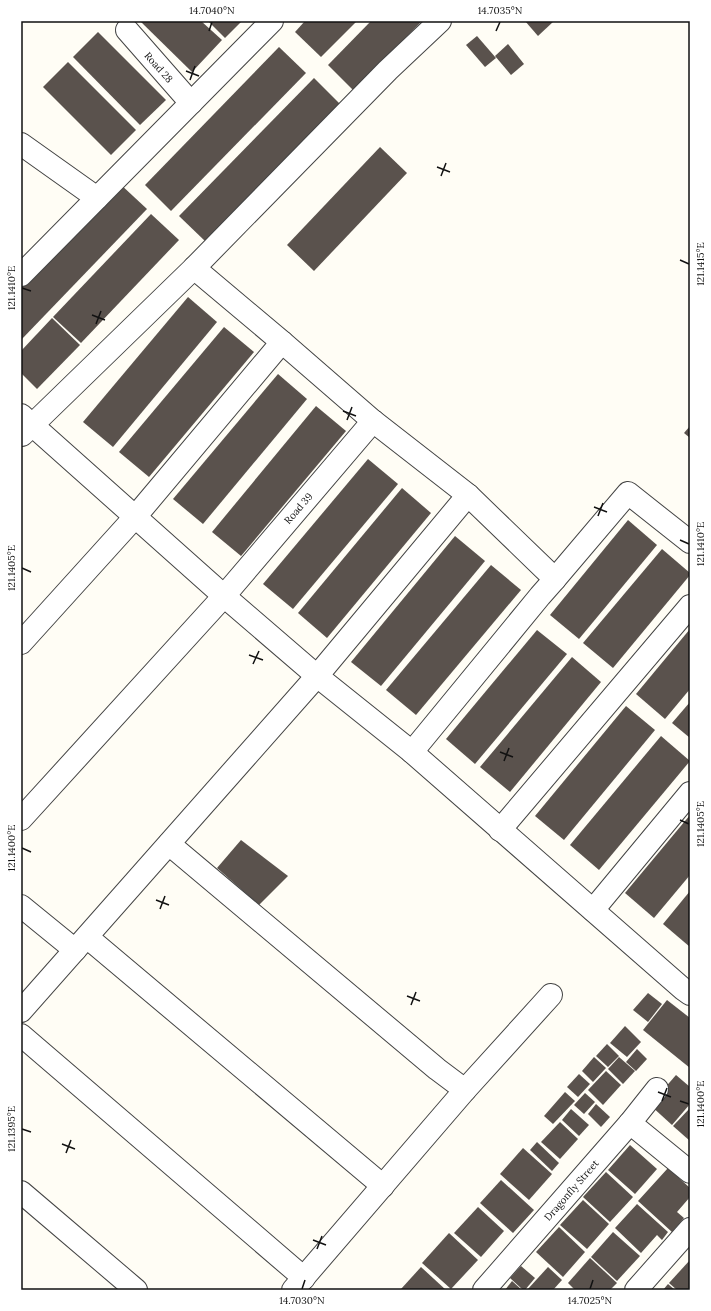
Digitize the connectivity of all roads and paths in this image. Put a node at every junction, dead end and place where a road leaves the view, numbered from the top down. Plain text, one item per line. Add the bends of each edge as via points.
1 (272, 21) edge
2 (440, 21) edge
3 (127, 30) dead end
4 (192, 103) junction
5 (21, 144) edge
6 (97, 198) junction
7 (194, 268) junction
8 (21, 275) edge
9 (282, 342) junction
10 (373, 421) junction
11 (24, 425) edge
12 (468, 495) junction
13 (135, 517) junction
14 (690, 542) edge
15 (555, 579) junction
16 (224, 596) junction
17 (690, 606) edge
18 (21, 643) edge
19 (317, 676) junction
20 (412, 752) junction
21 (690, 793) edge
22 (21, 819) edge
23 (500, 830) junction
24 (169, 844) junction
25 (21, 906) edge
26 (593, 910) junction
27 (81, 943) junction
28 (688, 988) edge
29 (551, 995) dead end
30 (21, 1011) edge
31 (21, 1035) edge
32 (657, 1089) dead end
33 (465, 1090) junction
34 (630, 1123) junction
35 (690, 1172) edge
36 (383, 1186) junction
37 (21, 1192) edge
38 (690, 1229) edge
39 (298, 1284) edge
40 (136, 1290) edge
41 (484, 1290) edge
42 (636, 1290) edge

1 - 4 street
2 - 7 street via 388,70
3 - 4 street, Road 28
4 - 6 street
5 - 6 street
6 - 8 street
7 - 9 street
7 - 11 street
9 - 10 street
9 - 13 street
10 - 12 street
10 - 16 street, Road 39
11 - 13 street
12 - 15 street
12 - 19 street
13 - 16 street
13 - 18 street
14 - 15 street via 628,493
15 - 20 street
16 - 19 street
16 - 22 street, Road 39
17 - 23 street
19 - 20 street
19 - 24 street
20 - 23 street
21 - 26 street
23 - 26 street
24 - 27 street
24 - 33 street
25 - 27 street
26 - 28 street
27 - 30 street
27 - 36 street
29 - 33 street
31 - 39 street
32 - 34 street, Dragonfly Street
33 - 36 street
34 - 35 street
34 - 41 street, Dragonfly Street
36 - 39 street
37 - 40 street
38 - 42 street

